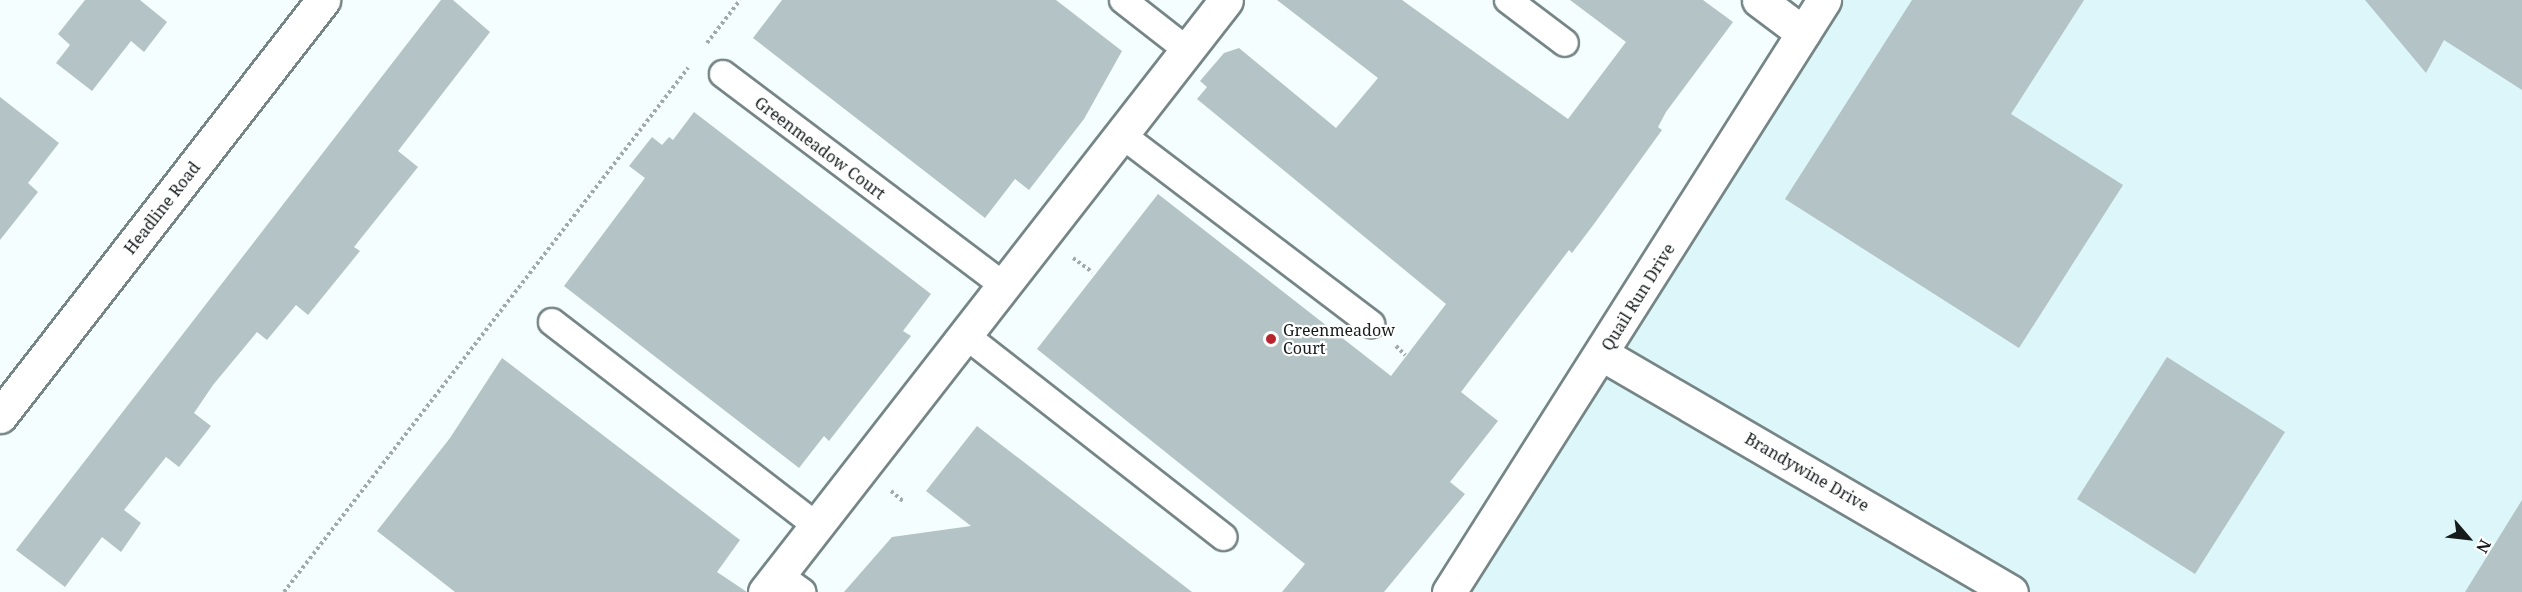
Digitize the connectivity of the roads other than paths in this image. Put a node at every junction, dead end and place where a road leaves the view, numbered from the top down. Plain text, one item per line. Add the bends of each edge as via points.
1 (323, 0) edge
2 (1123, 0) edge
3 (1227, 0) edge
4 (1508, 0) edge
5 (1759, 0) edge
6 (1824, 0) edge
7 (1803, 33) junction
8 (1565, 43) dead end
9 (1187, 50) junction
10 (723, 74) dead end
11 (1122, 135) junction
12 (1004, 286) junction
13 (552, 322) dead end
14 (1371, 324) dead end
15 (965, 335) junction
16 (1602, 354) junction
17 (0, 416) edge
18 (817, 526) junction
19 (1224, 537) dead end
20 (782, 586) edge
21 (1449, 592) edge
22 (2011, 592) edge

1 - 17 street, Headline Road
2 - 9 lane
3 - 9 street
4 - 8 lane
5 - 7 street
6 - 7 street, Quail Run Drive
7 - 16 street, Quail Run Drive
9 - 11 street
10 - 12 lane, Greenmeadow Court
11 - 12 street
11 - 14 lane
12 - 15 street
13 - 18 lane
15 - 18 street
15 - 19 lane
16 - 21 street, Quail Run Drive
16 - 22 street, Brandywine Drive
18 - 20 street

